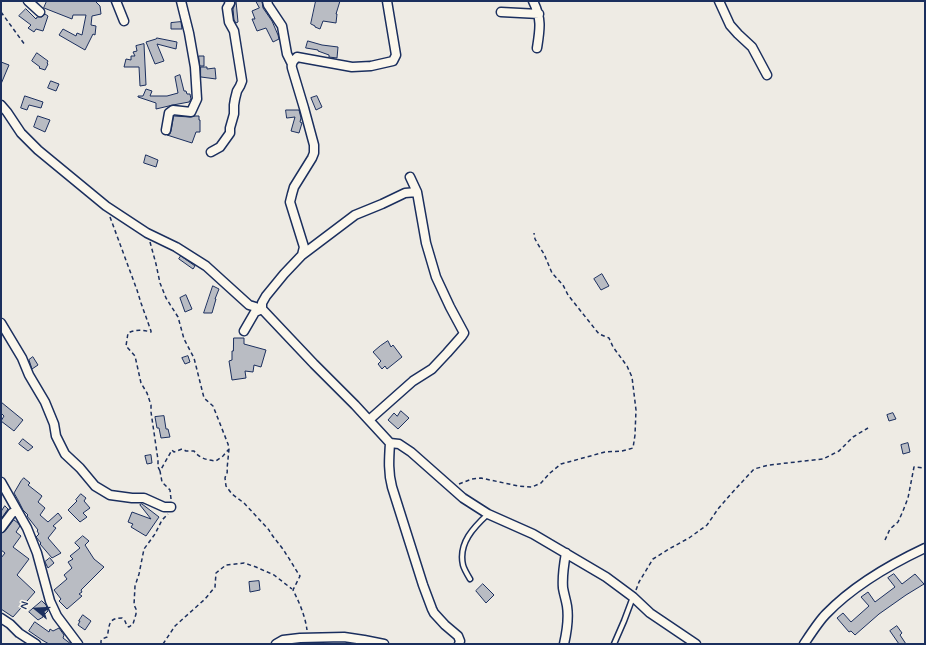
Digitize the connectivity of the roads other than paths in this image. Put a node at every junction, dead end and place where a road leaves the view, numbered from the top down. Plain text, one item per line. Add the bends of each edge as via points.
1 (28, 1) edge
2 (116, 1) edge
3 (181, 1) edge
4 (267, 1) edge
5 (387, 1) edge
6 (533, 1) edge
7 (719, 1) edge
8 (231, 2) edge
9 (40, 12) dead end
10 (501, 12) dead end
11 (539, 14) junction
12 (124, 21) dead end
13 (537, 48) dead end
14 (292, 64) junction
15 (767, 75) dead end
16 (1, 105) edge
17 (166, 130) dead end
18 (211, 152) dead end
19 (410, 177) dead end
20 (417, 192) junction
21 (302, 255) junction
22 (262, 309) junction
23 (1, 323) edge
24 (244, 331) dead end
25 (369, 420) junction
26 (390, 443) junction
27 (1, 482) edge
28 (171, 507) road end
29 (18, 511) junction
30 (488, 514) junction
31 (1, 528) edge
32 (925, 548) edge
33 (566, 553) junction
34 (470, 579) dead end
35 (633, 597) junction
36 (1, 618) edge
37 (36, 644) edge
38 (78, 644) edge
39 (276, 644) edge
40 (384, 644) edge
41 (459, 644) edge
42 (564, 644) edge
43 (614, 644) edge
44 (696, 644) edge
45 (804, 644) edge

1 - 9 street
2 - 12 street
3 - 17 street via 195,67 197,99 190,112 174,110 169,113
4 - 14 street via 282,26 287,54
5 - 14 street via 396,55 393,61 371,66 352,66 297,57
6 - 11 street
7 - 15 street via 730,25 752,47
8 - 18 street via 228,8 229,22 234,31 242,81 235,99 230,134 220,147
10 - 11 street
11 - 13 street
14 - 21 street via 314,145 312,158 294,187 290,202 304,247
16 - 22 street via 21,133 38,150 106,206 147,233 206,266 250,305
19 - 20 street
20 - 21 street via 405,193 355,215
20 - 25 street via 426,243 436,277 464,333 432,369 413,381
21 - 22 street via 266,296
22 - 24 street via 255,312
22 - 25 street
23 - 28 street via 45,402 65,454 95,486 110,495 144,498 164,507
25 - 26 street
26 - 30 street via 399,444 411,452 463,498
26 - 41 street via 390,481 423,585 434,613 458,636
27 - 29 street
29 - 31 street via 12,513
29 - 38 street via 37,554 50,602
30 - 33 street via 533,534
30 - 34 lane via 475,526 462,549 463,565
32 - 45 street via 854,590 825,615
33 - 35 street
33 - 42 street via 563,587 568,620
35 - 43 lane
35 - 44 street via 650,613
36 - 37 street
39 - 40 street via 283,640 344,637

